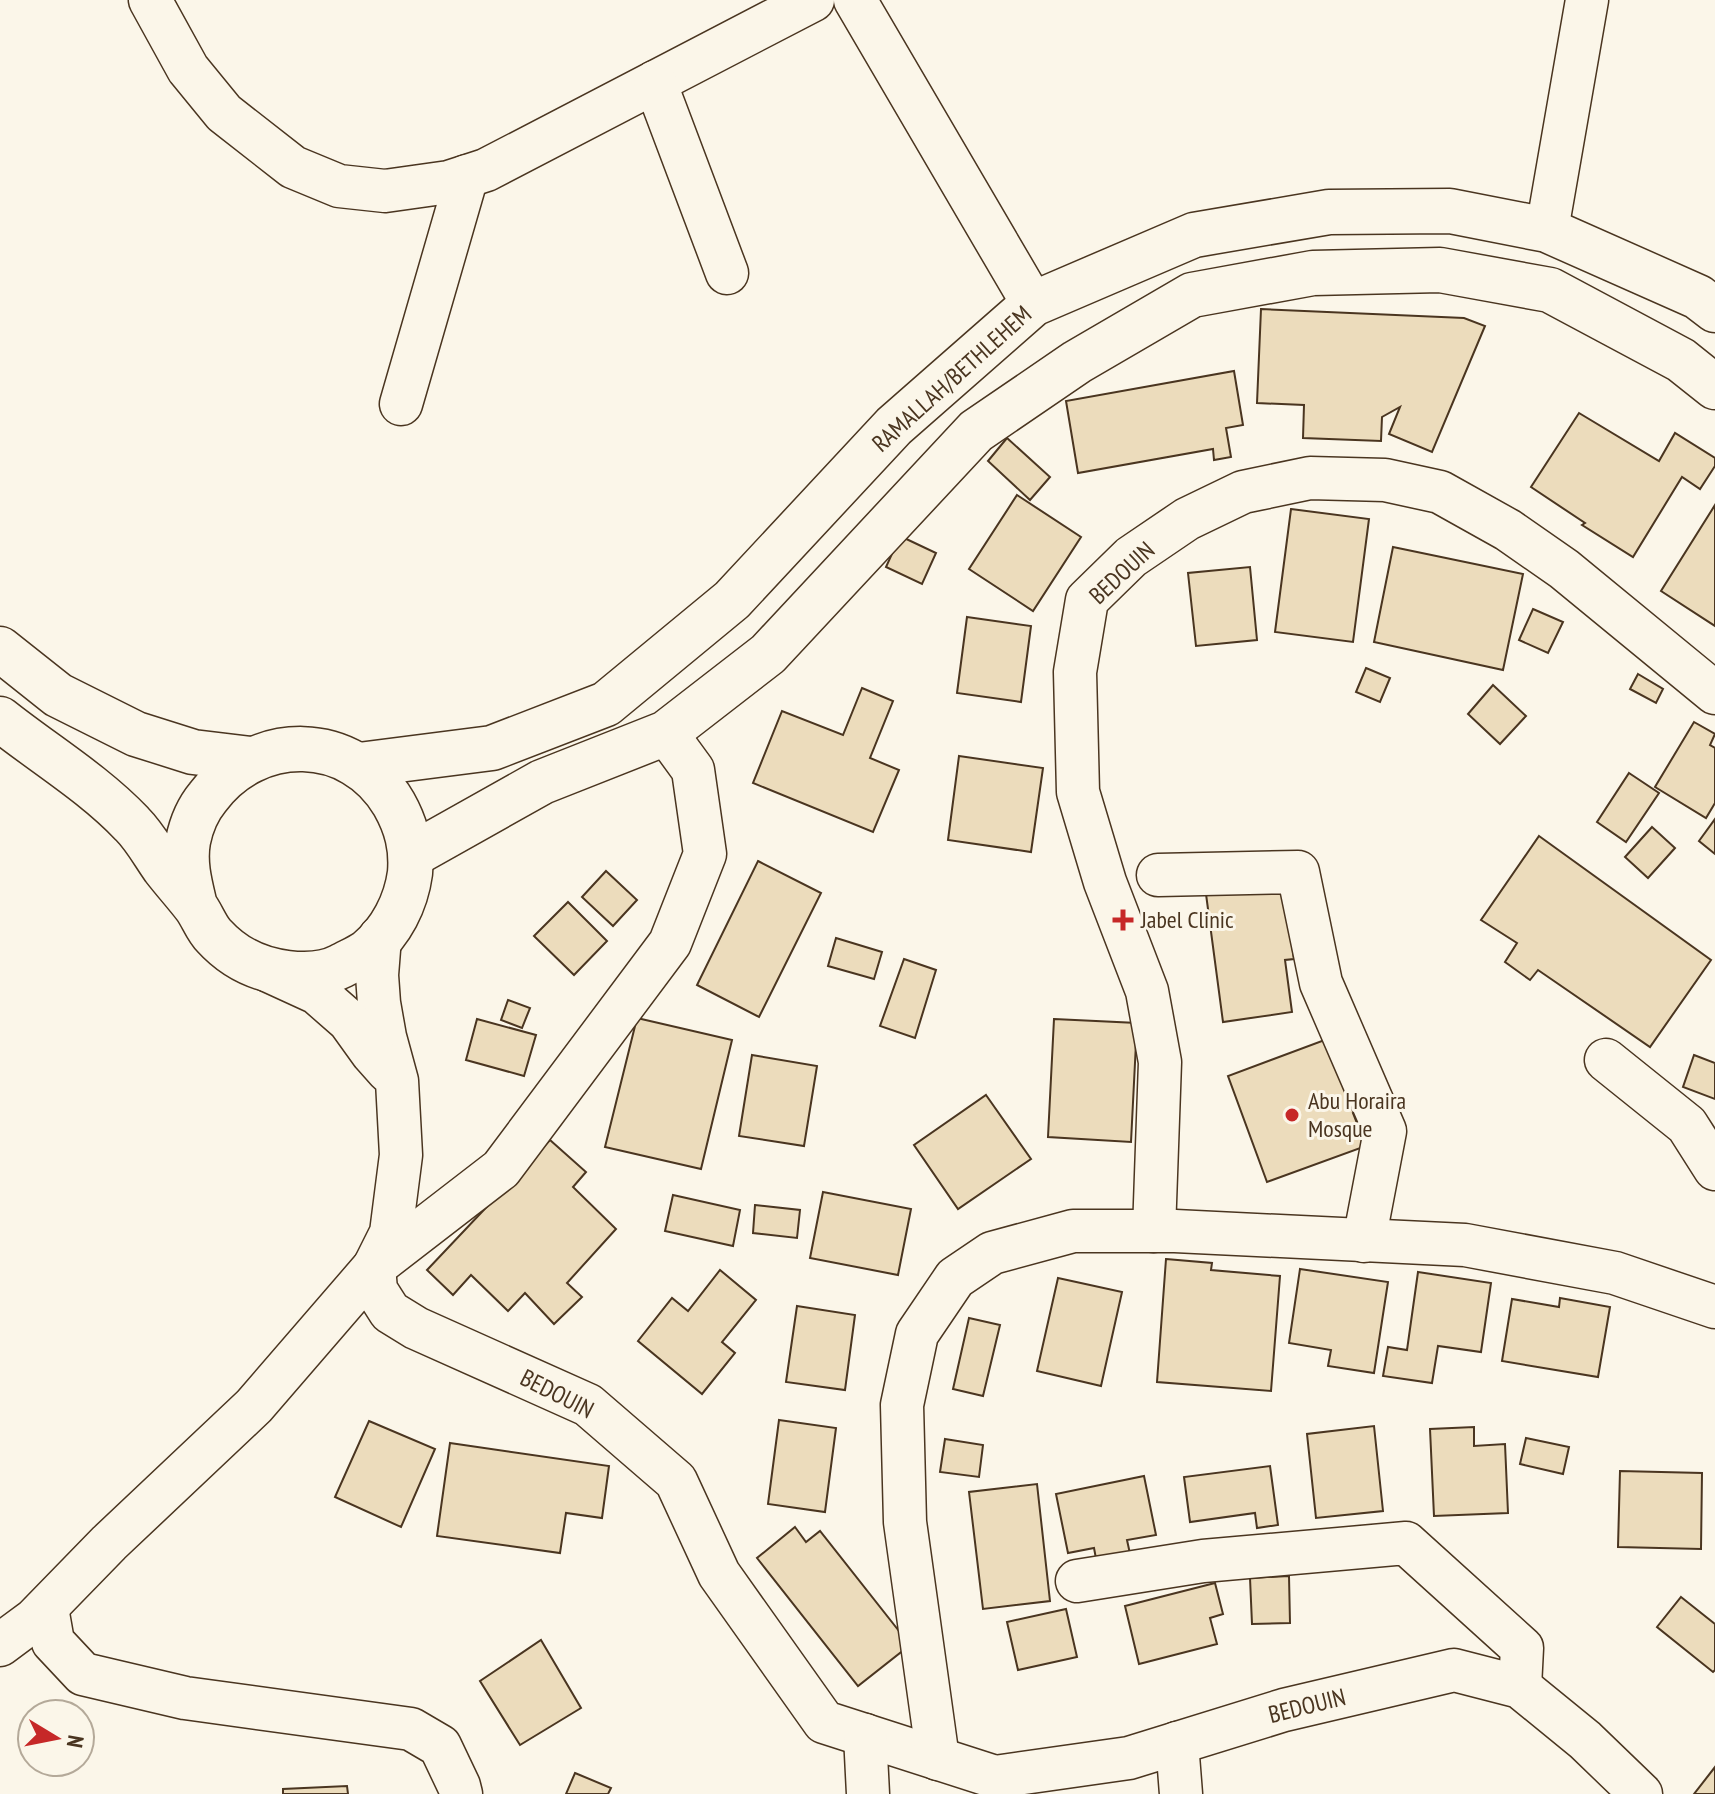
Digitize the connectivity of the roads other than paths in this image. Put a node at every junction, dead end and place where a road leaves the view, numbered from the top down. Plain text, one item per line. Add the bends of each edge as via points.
1 (150, 0) edge
2 (813, 0) edge
3 (855, 0) edge
4 (1587, 0) edge
5 (655, 82) junction
6 (467, 176) junction
7 (1547, 230) junction
8 (727, 273) dead end
9 (1033, 304) junction
10 (1715, 310) edge
11 (1715, 387) edge
12 (401, 404) dead end
13 (0, 649) edge
14 (1715, 693) edge
15 (0, 719) edge
16 (666, 733) junction
17 (251, 759) junction
18 (359, 765) junction
19 (412, 855) junction
20 (1158, 875) dead end
21 (195, 906) junction
22 (380, 937) junction
23 (269, 971) junction
24 (1606, 1060) dead end
25 (397, 1081) junction
26 (1715, 1169) edge
27 (1154, 1231) junction
28 (1364, 1241) junction
29 (374, 1267) junction
30 (1715, 1307) edge
31 (1077, 1581) dead end
32 (47, 1608) junction
33 (0, 1645) edge
34 (1520, 1687) junction
35 (865, 1735) junction
36 (1177, 1743) junction
37 (938, 1759) junction
38 (461, 1794) edge
39 (868, 1794) edge
40 (1181, 1794) edge
41 (1641, 1794) edge

1 - 6 street via 188,69 224,113 293,167 339,186 385,191
2 - 5 street
3 - 9 street
4 - 7 street
5 - 6 street
5 - 8 street
6 - 12 street
7 - 9 main road, RAMALLAH/BETHLEHEM via 1450,211 1329,212 1194,235
7 - 10 main road, RAMALLAH/BETHLEHEM via 1698,297
9 - 18 main road, RAMALLAH/BETHLEHEM via 894,426 732,600 606,704 492,748
11 - 16 main road via 1681,360 1550,290 1440,270 1313,273 1192,295 1077,362 976,431 768,654
13 - 17 main road via 58,695 136,734 193,752
14 - 27 street, BEDOUIN via 1564,569 1440,492 1385,480 1310,478 1243,492 1187,519 1131,557 1087,600 1075,672 1078,792 1147,991 1160,1062
15 - 21 main road via 84,780 134,826
16 - 19 main road via 542,782
16 - 29 street via 693,770 705,854 670,943 501,1169
17 - 18 main road via 287,749 312,750
17 - 21 main road via 220,780 200,808 188,840 187,874
18 - 19 main road via 386,789 403,820
19 - 22 main road via 408,891
20 - 28 street via 1298,872 1321,983 1385,1131
21 - 23 main road via 213,935 238,957
22 - 23 main road via 368,951 336,969 303,975
22 - 25 street via 379,1003
23 - 25 street via 317,993 349,1021
24 - 26 street via 1687,1125
25 - 29 street via 401,1155 391,1233
27 - 28 street
27 - 37 street via 1073,1231 992,1253 955,1278 917,1334 902,1405 905,1522
28 - 30 street via 1465,1245 1615,1273
29 - 32 street via 254,1406
29 - 35 street, BEDOUIN via 376,1290 390,1312 588,1405 676,1481 719,1574 824,1722
31 - 34 street via 1203,1561 1406,1543 1522,1648
32 - 33 street
32 - 38 street via 53,1642 83,1674 185,1698 411,1729 440,1746
34 - 36 street, BEDOUIN via 1454,1670 1284,1710
34 - 41 street, BEDOUIN
35 - 37 street, BEDOUIN
35 - 39 street
36 - 37 street, BEDOUIN via 1129,1758 995,1777
36 - 40 street

